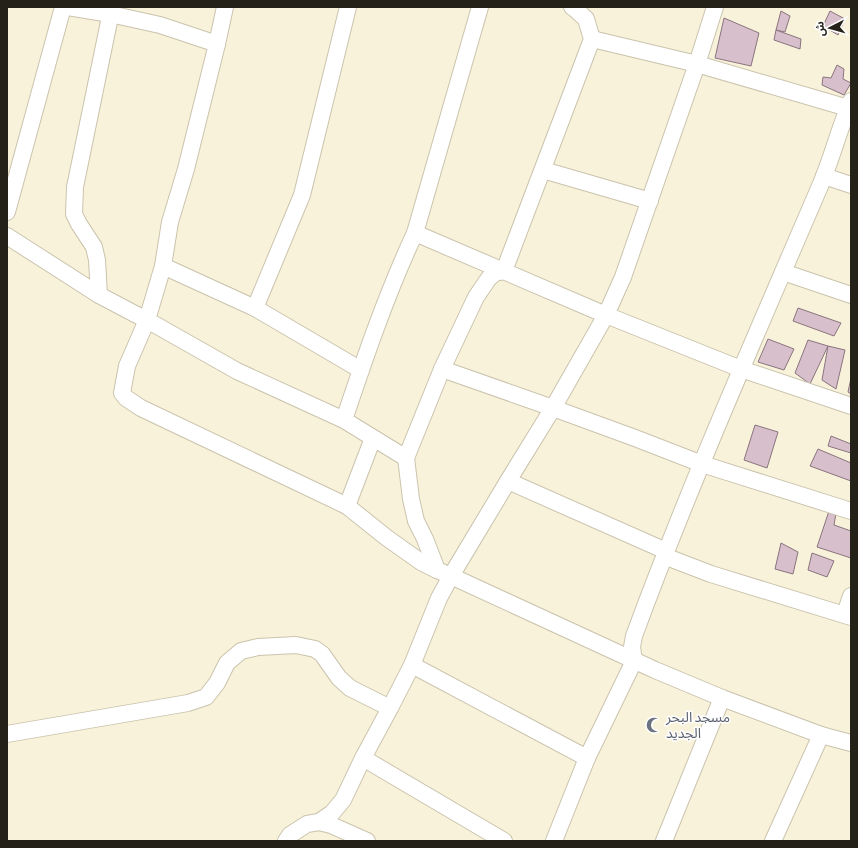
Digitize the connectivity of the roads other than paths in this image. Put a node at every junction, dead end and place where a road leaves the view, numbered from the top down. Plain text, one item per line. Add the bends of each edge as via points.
1 (63, 7) edge
2 (68, 7) edge
3 (225, 7) edge
4 (348, 7) edge
5 (480, 7) edge
6 (572, 7) edge
7 (715, 7) edge
8 (111, 10) edge
9 (592, 39) junction
10 (217, 44) junction
11 (697, 64) junction
12 (849, 105) edge
13 (542, 170) junction
14 (824, 176) junction
15 (851, 185) edge
16 (650, 201) junction
17 (7, 212) edge
18 (415, 233) junction
19 (7, 236) edge
20 (163, 266) junction
21 (504, 271) junction
22 (783, 272) junction
23 (99, 295) junction
24 (851, 295) edge
25 (256, 308) junction
26 (606, 315) junction
27 (147, 320) junction
28 (442, 369) junction
29 (741, 369) junction
30 (361, 370) junction
31 (851, 406) edge
32 (553, 408) junction
33 (344, 420) junction
34 (374, 438) junction
35 (406, 458) junction
36 (702, 464) junction
37 (508, 481) junction
38 (347, 506) junction
39 (851, 511) edge
40 (665, 554) junction
41 (444, 573) junction
42 (851, 596) edge
43 (848, 615) edge
44 (634, 661) junction
45 (412, 665) junction
46 (722, 698) junction
47 (390, 708) junction
48 (7, 734) edge
49 (821, 735) junction
50 (851, 742) edge
51 (363, 758) junction
52 (587, 758) junction
53 (319, 822) junction
54 (286, 841) edge
55 (367, 841) edge
56 (504, 841) edge
57 (554, 841) edge
58 (664, 841) edge
59 (773, 841) edge

1 - 17 street
2 - 8 street
3 - 10 street
4 - 25 street via 302,195
5 - 18 street
6 - 9 street via 586,19
7 - 11 street
8 - 10 street
8 - 23 street via 75,187 74,214 94,246
9 - 11 street
9 - 13 street
10 - 20 street via 170,222
11 - 12 street
11 - 16 street
12 - 14 street
13 - 16 street
13 - 21 street
14 - 15 street
14 - 22 street
16 - 26 street via 623,277
18 - 21 street
18 - 30 street via 400,265
19 - 23 street
20 - 25 street
20 - 27 street
21 - 26 street
21 - 28 street via 489,278 476,297
22 - 24 street
22 - 29 street
23 - 27 street
25 - 30 street
26 - 29 street
26 - 32 street
27 - 33 street via 237,371
27 - 38 street via 127,366 122,393 126,398 141,408
28 - 32 street
28 - 35 street
29 - 31 street
29 - 36 street
30 - 33 street
32 - 36 street
32 - 37 street
33 - 34 street
34 - 35 street
34 - 38 street
35 - 41 street via 416,521
36 - 39 street
36 - 40 street
37 - 40 street
37 - 41 street
38 - 41 street via 421,562
40 - 43 street via 711,574
40 - 44 street via 634,636
41 - 44 street
41 - 45 street via 439,598
42 - 43 street
44 - 46 street
44 - 52 street
45 - 47 street
45 - 52 street
46 - 49 street
46 - 58 street
47 - 48 street via 350,688 339,678 322,654 315,650 296,645 258,647 241,651 227,663 206,697 188,703
47 - 51 street
49 - 50 street
49 - 59 street
51 - 53 street via 343,800
51 - 56 street
52 - 57 street
53 - 54 street via 307,824 290,835
53 - 55 street

